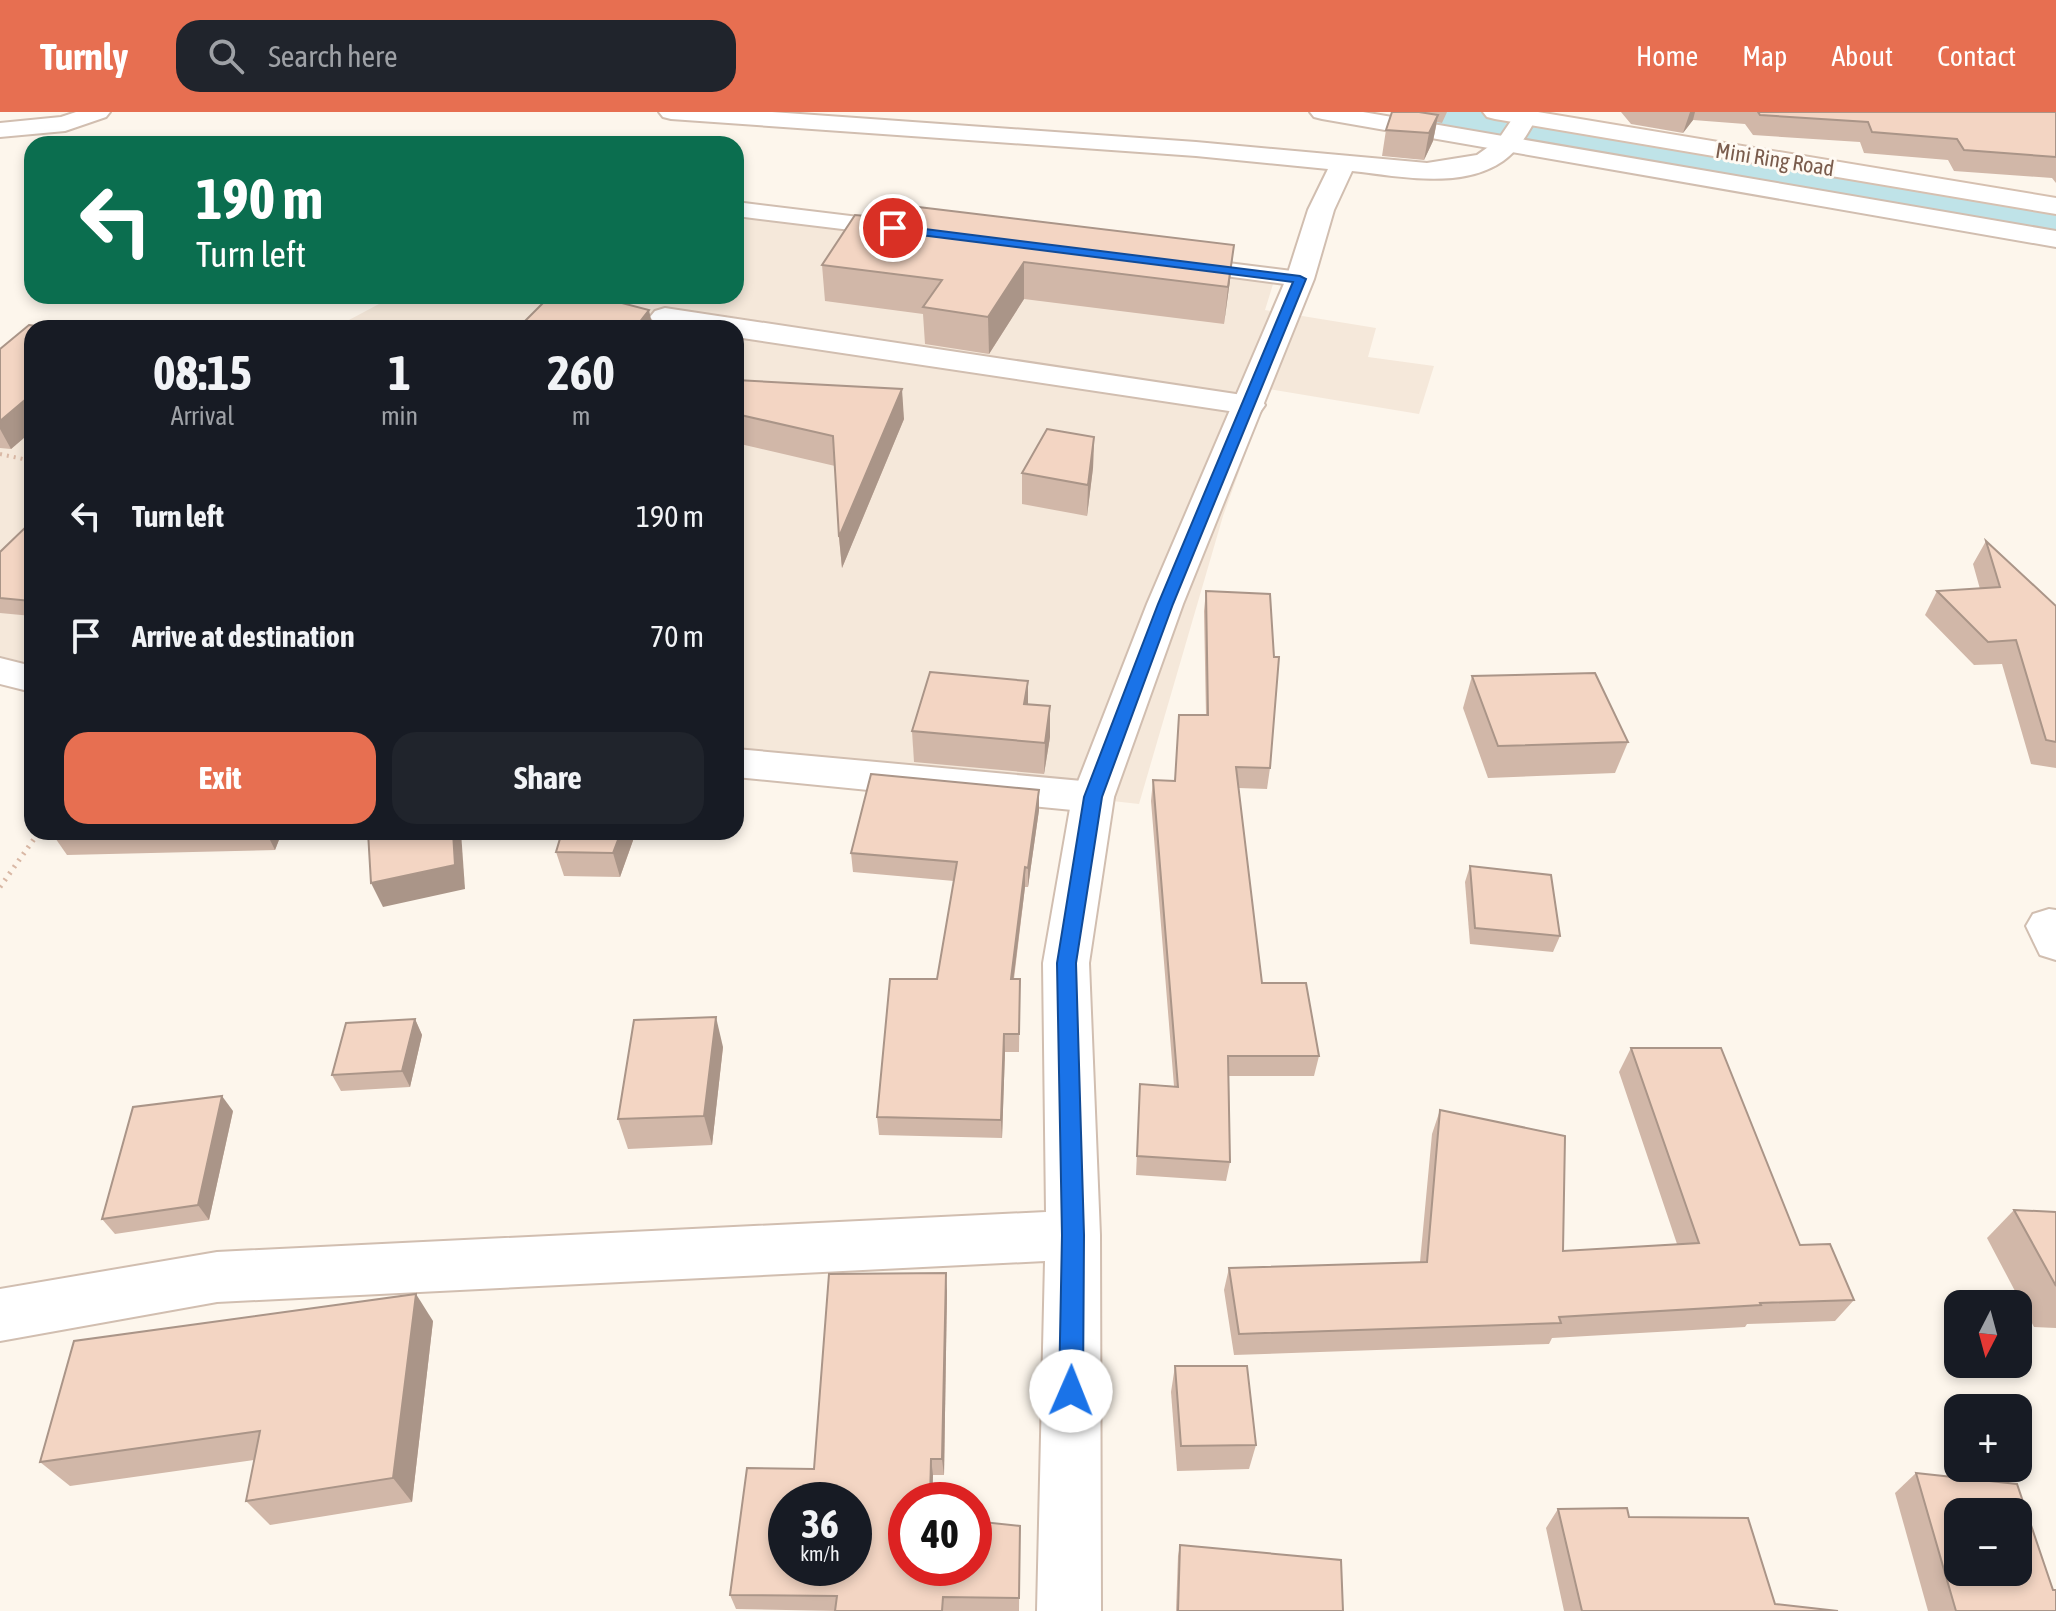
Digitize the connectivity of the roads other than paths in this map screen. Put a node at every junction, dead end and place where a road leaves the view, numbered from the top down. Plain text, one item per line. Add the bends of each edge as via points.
1 (98, 112) edge
2 (671, 112) edge
3 (1322, 112) edge
4 (1495, 112) edge
5 (0, 130) edge
6 (1517, 132) junction
7 (1343, 164) junction
8 (2056, 206) edge
9 (744, 210) edge
10 (924, 232) edge
11 (2056, 239) edge
12 (1159, 262) edge
13 (1300, 279) junction
14 (665, 317) dead end
15 (684, 320) edge
16 (744, 329) edge
17 (1249, 405) junction
18 (0, 671) edge
19 (24, 677) edge
20 (744, 764) edge
21 (1093, 797) junction
22 (2056, 927) edge
23 (2056, 942) edge
24 (1073, 1235) junction
25 (0, 1315) edge
26 (1069, 1611) edge

1 - 5 street via 65,124
2 - 7 street
3 - 6 street
4 - 6 street, Mini Ring Road
6 - 7 street via 1490,161 1464,168 1427,171
6 - 8 street, Mini Ring Road
6 - 11 street
7 - 13 street via 1321,210
9 - 10 lane
12 - 13 lane
13 - 17 street
14 - 15 street
16 - 17 street
17 - 21 street via 1165,604
18 - 19 street
20 - 21 street
21 - 24 street via 1066,963
22 - 23 street via 2049,926
24 - 25 street via 217,1277
24 - 26 street

